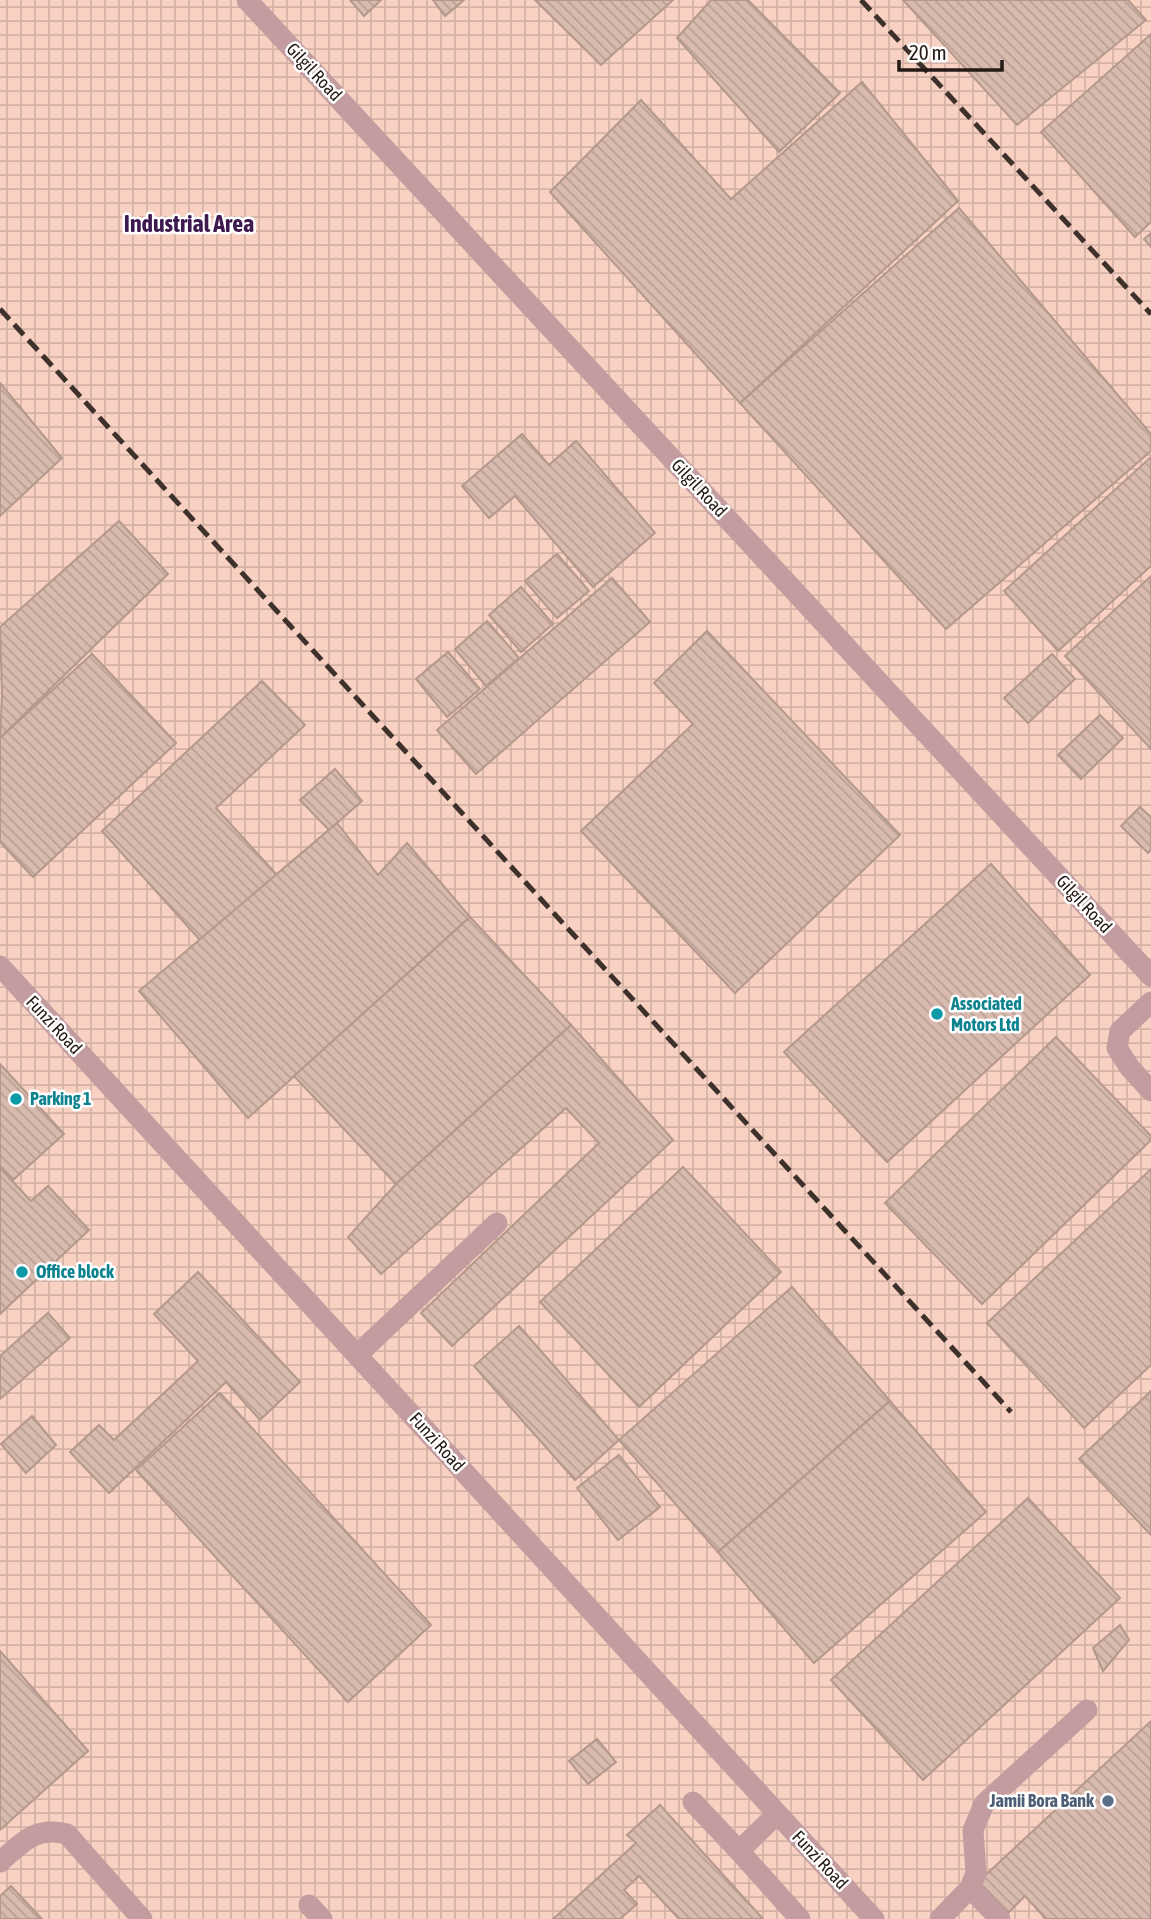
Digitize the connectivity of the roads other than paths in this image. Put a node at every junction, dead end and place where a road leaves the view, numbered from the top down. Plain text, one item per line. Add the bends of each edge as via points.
1 (247, 0) edge
2 (0, 966) edge
3 (1151, 976) edge
4 (1151, 1002) edge
5 (1151, 1091) edge
6 (497, 1223) dead end
7 (357, 1355) junction
8 (1087, 1710) dead end
9 (693, 1802) dead end
10 (777, 1814) junction
11 (739, 1851) junction
12 (0, 1862) edge
13 (970, 1888) junction
14 (142, 1919) edge
15 (800, 1919) edge
16 (874, 1919) edge
17 (940, 1919) edge
18 (1000, 1919) edge

1 - 3 lane, Gilgil Road
2 - 7 lane, Funzi Road
4 - 5 lane via 1120,1031 1117,1048
6 - 7 lane
7 - 10 lane, Funzi Road
8 - 13 lane via 984,1804 974,1830 975,1873
9 - 11 lane
10 - 11 lane
10 - 16 lane, Funzi Road
11 - 15 lane
12 - 14 lane via 38,1833 67,1834
13 - 17 lane
13 - 18 lane

